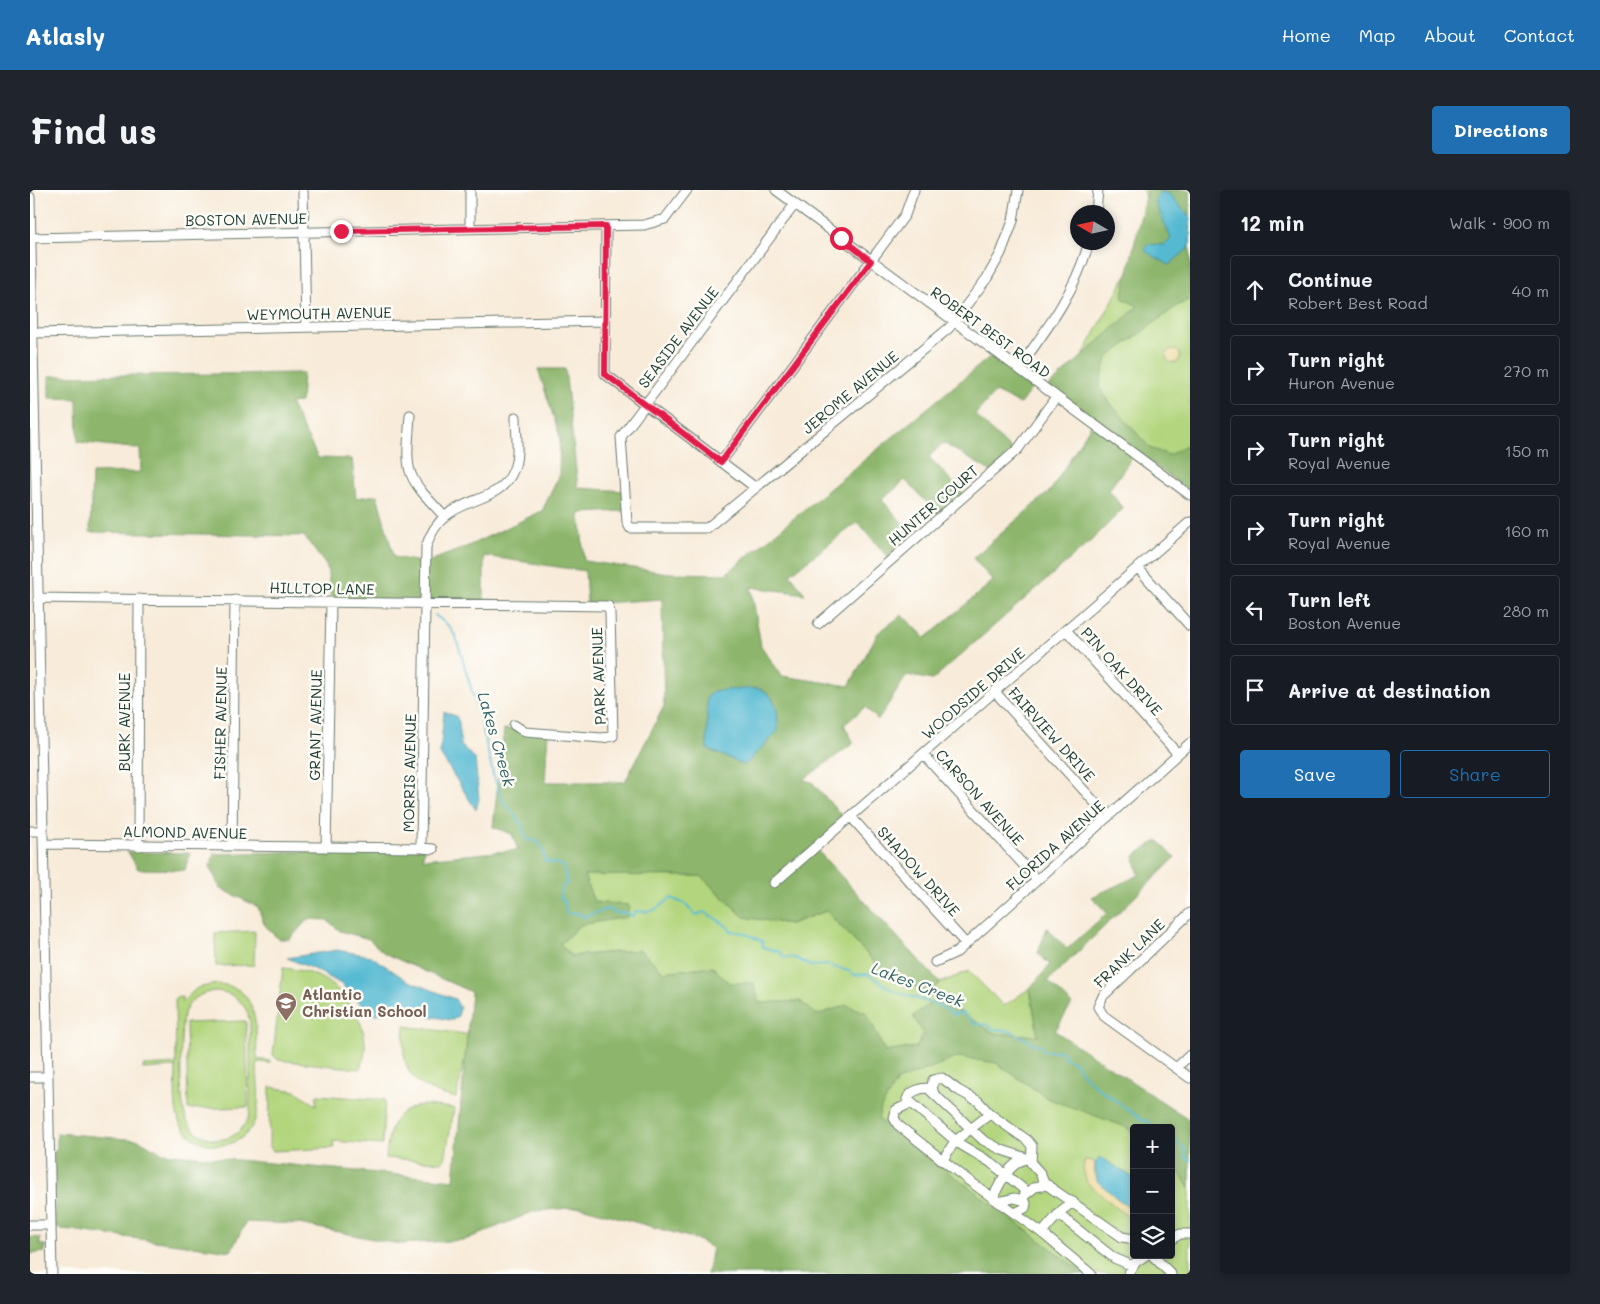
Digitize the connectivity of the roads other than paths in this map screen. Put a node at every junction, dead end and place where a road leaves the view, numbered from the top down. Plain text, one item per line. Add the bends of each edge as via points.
1 (303, 190) edge
2 (470, 190) edge
3 (687, 190) edge
4 (776, 190) edge
5 (914, 190) edge
6 (1018, 190) edge
7 (1098, 190) edge
8 (30, 197) edge
9 (795, 204) junction
10 (1097, 205) edge
11 (606, 226) junction
12 (470, 228) junction
13 (304, 232) junction
14 (31, 238) edge
15 (1086, 250) edge
16 (871, 261) junction
17 (605, 321) junction
18 (954, 322) junction
19 (306, 327) junction
20 (33, 333) junction
21 (1018, 369) junction
22 (1056, 397) junction
23 (644, 405) junction
24 (410, 416) dead end
25 (516, 417) dead end
26 (32, 430) edge
27 (721, 462) junction
28 (756, 488) junction
29 (1190, 495) edge
30 (444, 516) junction
31 (1190, 522) edge
32 (630, 528) joint
33 (1138, 568) junction
34 (34, 587) edge
35 (38, 598) junction
36 (139, 600) junction
37 (235, 600) junction
38 (331, 602) junction
39 (424, 602) junction
40 (607, 605) joint
41 (818, 624) dead end
42 (1190, 626) edge
43 (1066, 630) junction
44 (996, 693) junction
45 (514, 725) dead end
46 (1190, 743) edge
47 (923, 754) junction
48 (1178, 754) junction
49 (851, 816) junction
50 (1108, 817) junction
51 (30, 831) edge
52 (43, 831) junction
53 (43, 844) junction
54 (138, 846) junction
55 (232, 846) junction
56 (326, 848) junction
57 (421, 848) junction
58 (433, 849) dead end
59 (1037, 880) junction
60 (774, 883) dead end
61 (1190, 913) edge
62 (966, 944) junction
63 (934, 962) dead end
64 (1190, 1055) edge
65 (1176, 1068) junction
66 (30, 1077) edge
67 (48, 1077) junction
68 (1190, 1078) edge
69 (934, 1094) junction
70 (911, 1103) junction
71 (990, 1114) junction
72 (972, 1128) junction
73 (955, 1141) junction
74 (1028, 1158) junction
75 (942, 1161) junction
76 (1006, 1174) junction
77 (1048, 1185) junction
78 (1025, 1196) junction
79 (996, 1200) junction
80 (1073, 1202) junction
81 (1015, 1213) junction
82 (1058, 1214) junction
83 (30, 1225) edge
84 (51, 1226) junction
85 (1042, 1233) junction
86 (1190, 1234) edge
87 (1175, 1237) edge
88 (1130, 1238) edge
89 (1142, 1259) edge
90 (1156, 1259) edge
91 (1130, 1270) edge
92 (52, 1274) edge
93 (1091, 1274) edge
94 (1171, 1274) edge

1 - 13 street
2 - 12 street
3 - 11 street, BOSTON AVENUE via 665,219 648,225
4 - 9 street, ROBERT BEST ROAD
5 - 16 street via 905,215
6 - 18 street, JEROME AVENUE via 1013,221 1001,253 987,278
7 - 10 street
8 - 14 street
9 - 16 street, ROBERT BEST ROAD
9 - 23 street, SEASIDE AVENUE
11 - 12 street, BOSTON AVENUE
11 - 17 street
12 - 13 street, BOSTON AVENUE
13 - 14 street, BOSTON AVENUE
13 - 19 street
14 - 20 street
15 - 21 street via 1065,303
16 - 18 street, ROBERT BEST ROAD
16 - 27 street
17 - 19 street, WEYMOUTH AVENUE
17 - 23 street via 605,374
18 - 21 street, ROBERT BEST ROAD
18 - 28 street, JEROME AVENUE
19 - 20 street, WEYMOUTH AVENUE
20 - 26 street
21 - 22 street, ROBERT BEST ROAD
22 - 29 street, ROBERT BEST ROAD
22 - 41 street, HUNTER COURT via 1018,449
23 - 27 street
23 - 32 street, SEASIDE AVENUE via 620,440
24 - 30 street via 407,462 410,476
25 - 30 street via 516,462 509,480 496,491
26 - 34 street
27 - 28 street
28 - 32 street, JEROME AVENUE via 705,529
30 - 39 street, MORRIS AVENUE via 426,547
31 - 33 street, WOODSIDE DRIVE
33 - 42 street
33 - 43 street, WOODSIDE DRIVE
34 - 35 street
35 - 36 street, HILLTOP LANE
35 - 52 street
36 - 37 street, HILLTOP LANE
36 - 54 street, BURK AVENUE
37 - 38 street, HILLTOP LANE
37 - 55 street, FISHER AVENUE
38 - 39 street, HILLTOP LANE
38 - 56 street, GRANT AVENUE
39 - 40 street, HILLTOP LANE
39 - 57 street, MORRIS AVENUE
40 - 45 street, PARK AVENUE via 610,612 612,736 524,732
43 - 44 street, WOODSIDE DRIVE
43 - 48 street, PIN OAK DRIVE
44 - 47 street, WOODSIDE DRIVE
44 - 50 street, FAIRVIEW DRIVE
46 - 48 street, FLORIDA AVENUE
47 - 49 street, WOODSIDE DRIVE
47 - 59 street, CARSON AVENUE
48 - 50 street, FLORIDA AVENUE
49 - 60 street, WOODSIDE DRIVE
49 - 62 street, SHADOW DRIVE
50 - 59 street, FLORIDA AVENUE
51 - 52 street
52 - 53 street
53 - 54 street, ALMOND AVENUE
53 - 67 street
54 - 55 street, ALMOND AVENUE
55 - 56 street, ALMOND AVENUE
56 - 57 street, MORRIS AVENUE
57 - 58 street
59 - 62 street, FLORIDA AVENUE
61 - 65 street, FRANK LANE via 1103,996 1098,1007 1104,1016
62 - 63 street, FLORIDA AVENUE via 957,952
64 - 65 street
65 - 68 street
66 - 67 street
67 - 84 street
69 - 70 street via 928,1088 919,1089 908,1096
69 - 71 street via 933,1080 942,1078 978,1101
69 - 72 street
70 - 73 street
70 - 75 street via 896,1110 896,1122
71 - 72 street
71 - 74 street via 1029,1142 1032,1146
72 - 73 street
72 - 74 street via 985,1141
73 - 75 street
73 - 76 street
74 - 76 street
74 - 77 street
75 - 79 street
76 - 78 street
76 - 79 street
77 - 78 street via 1034,1187
77 - 80 street
78 - 79 street
78 - 81 street via 1025,1208
79 - 81 street
80 - 82 street
80 - 88 street via 1122,1236
81 - 85 street
82 - 85 street
82 - 91 street
83 - 84 street
84 - 92 street
85 - 93 street
86 - 87 street
89 - 91 street
90 - 94 street

